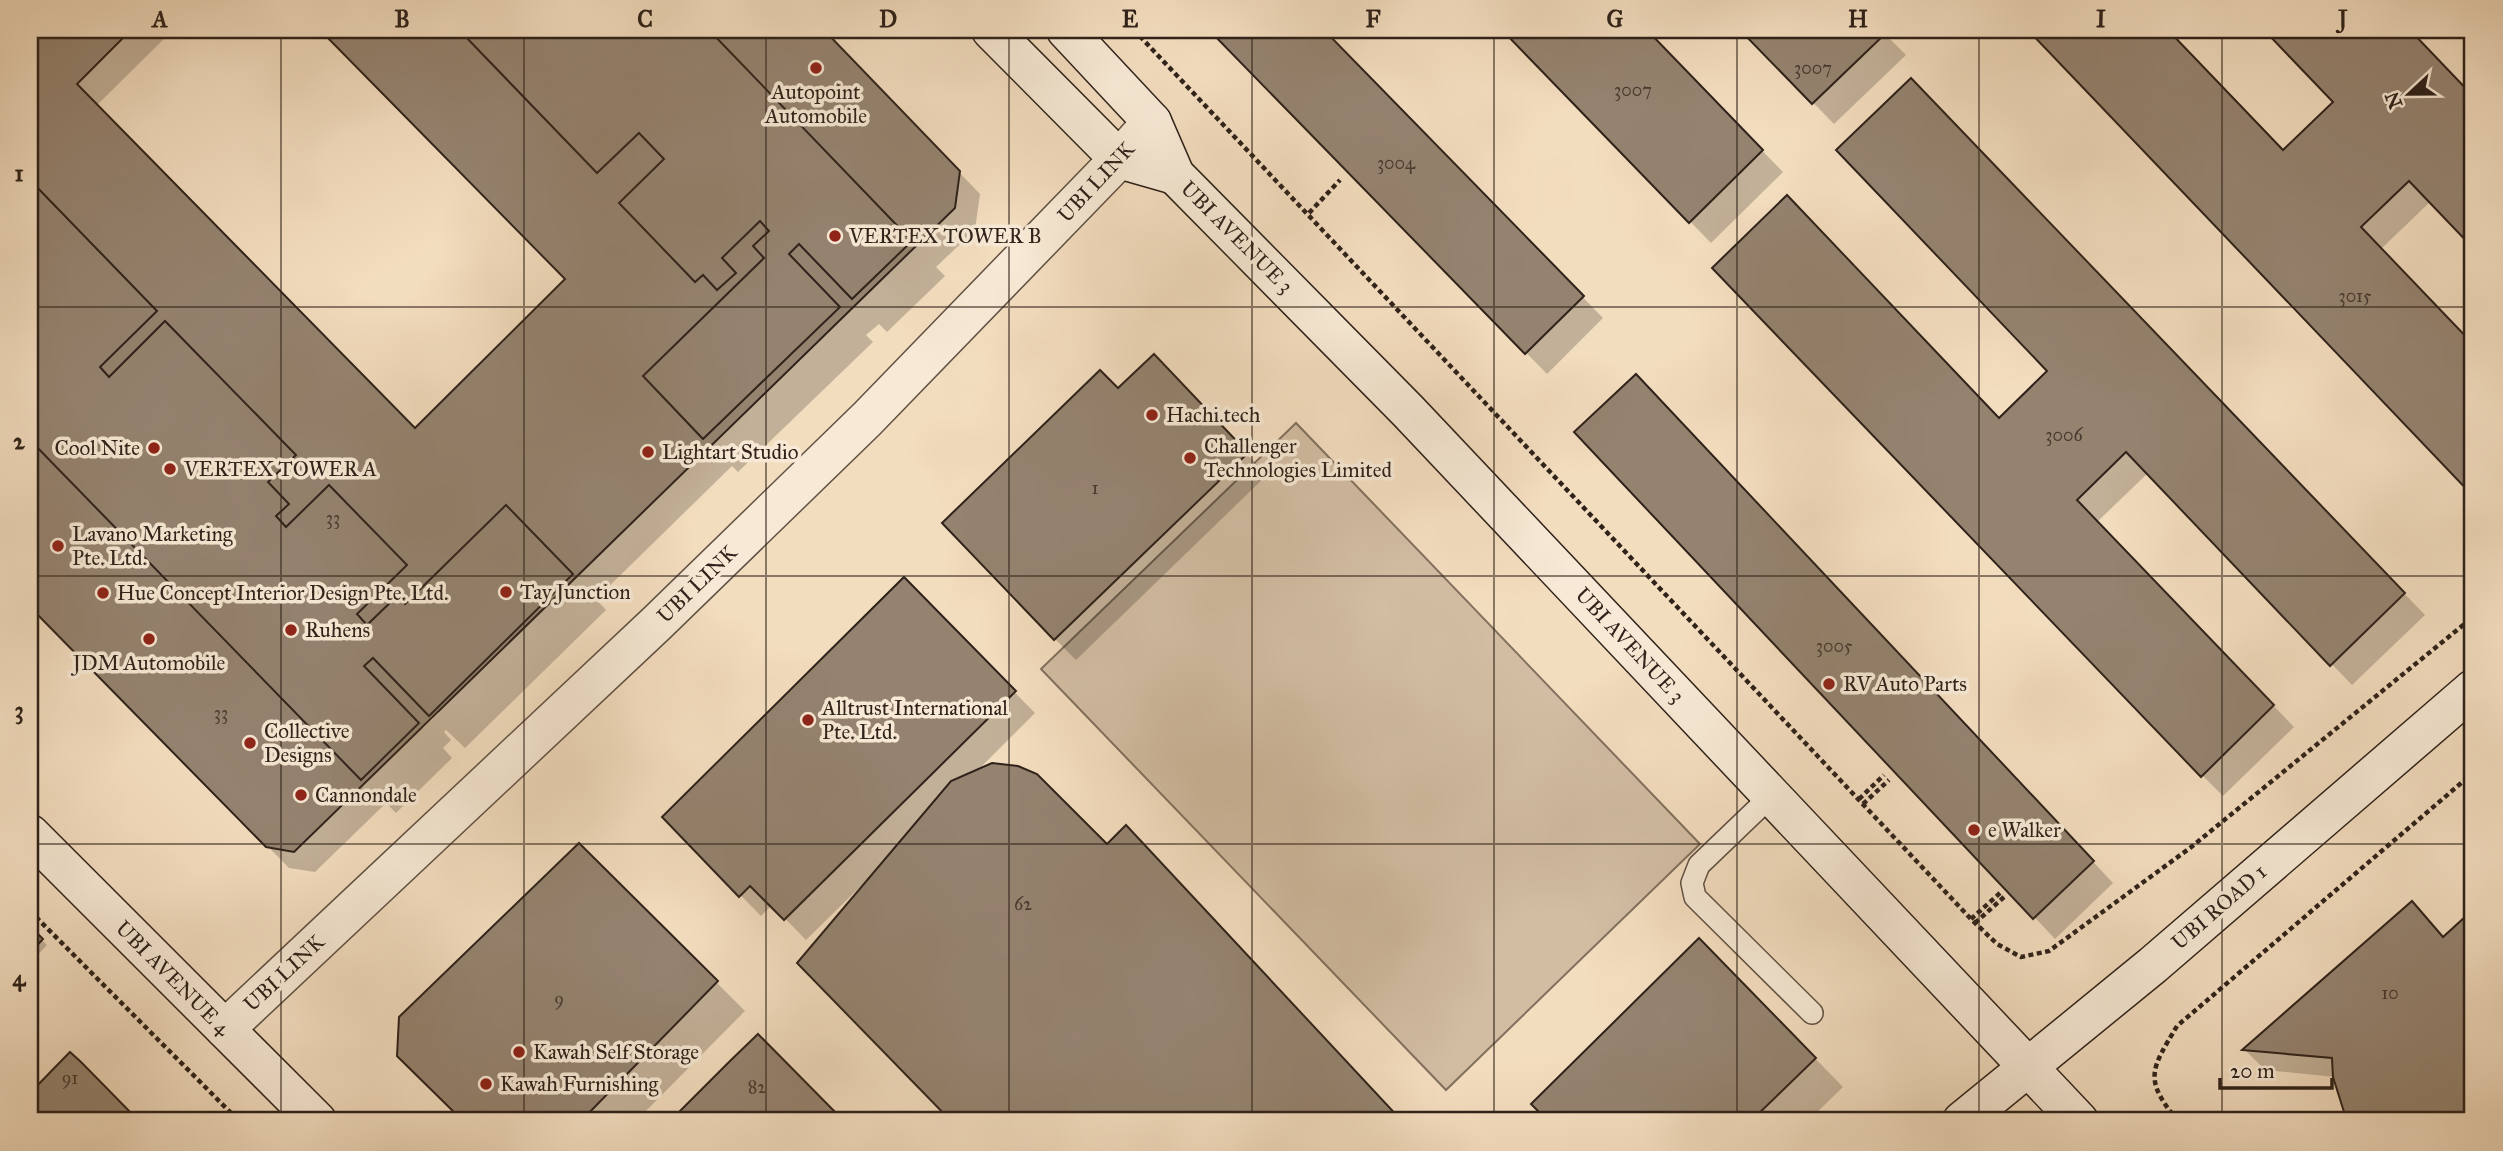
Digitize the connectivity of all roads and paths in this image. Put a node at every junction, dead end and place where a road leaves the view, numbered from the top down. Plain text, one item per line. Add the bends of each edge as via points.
1 (991, 30) edge
2 (1066, 30) edge
3 (1135, 30) edge
4 (1152, 122) junction
5 (1119, 159) junction
6 (1175, 175) junction
7 (1340, 180) dead end
8 (1308, 213) junction
9 (2473, 617) edge
10 (2473, 690) edge
11 (2473, 773) edge
12 (1884, 775) dead end
13 (1889, 780) dead end
14 (1772, 795) junction
15 (1861, 802) junction
16 (30, 834) edge
17 (2002, 895) dead end
18 (30, 911) edge
19 (1973, 921) junction
20 (1812, 1013) dead end
21 (225, 1029) junction
22 (2028, 1065) junction
23 (239, 1121) edge
24 (317, 1121) edge
25 (1962, 1121) edge
26 (2079, 1121) edge
27 (2178, 1121) edge

1 - 5 street, UBI AVENUE 3
2 - 4 street, UBI AVENUE 3
3 - 8 path
4 - 5 street, UBI LINK
4 - 6 street, UBI AVENUE 3
5 - 6 street, UBI AVENUE 3
5 - 21 street, UBI LINK via 867,419
6 - 14 street, UBI AVENUE 3 via 1417,421
7 - 8 path
8 - 15 path
9 - 19 path via 2190,848 2049,951 2021,957 1997,944
10 - 22 street, UBI ROAD 1
11 - 27 path via 2177,1026 2158,1058 2153,1082
12 - 15 path
13 - 15 path
14 - 20 lane via 1699,864 1692,883 1695,897
14 - 22 street, UBI AVENUE 3
15 - 19 path
16 - 21 street, UBI AVENUE 4
17 - 19 path
18 - 23 path
21 - 24 street, UBI AVENUE 4
22 - 25 street, UBI ROAD 1
22 - 26 street, UBI AVENUE 3

